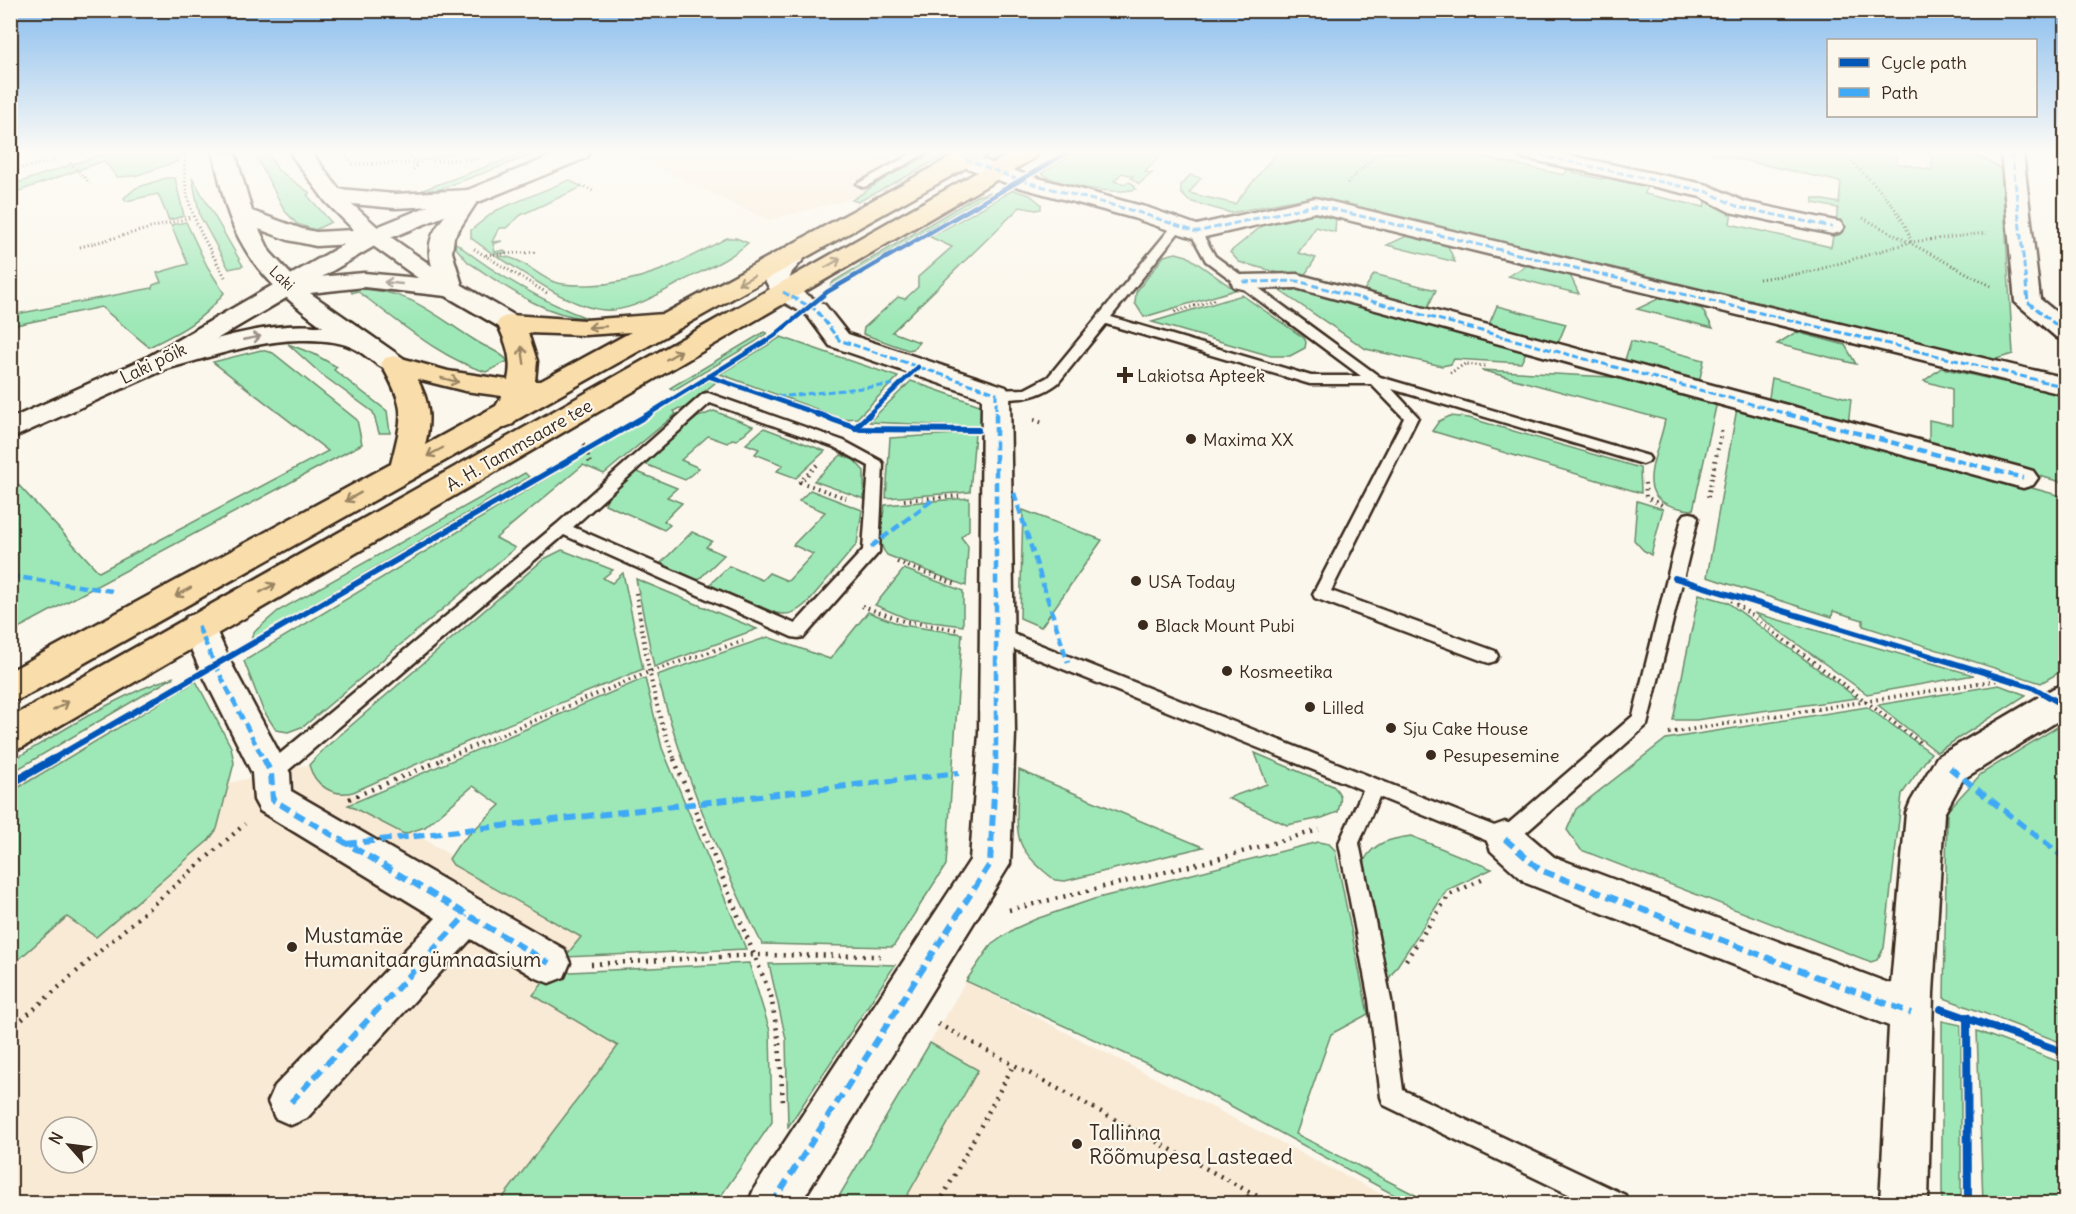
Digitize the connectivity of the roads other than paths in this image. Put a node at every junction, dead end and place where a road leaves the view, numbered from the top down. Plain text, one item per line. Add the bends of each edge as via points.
1 (239, 210) edge
2 (346, 210) edge
3 (439, 210) edge
4 (460, 210) edge
5 (874, 210) edge
6 (926, 210) edge
7 (1129, 210) edge
8 (1290, 210) edge
9 (1334, 210) edge
10 (1750, 210) edge
11 (2017, 210) edge
12 (240, 214) junction
13 (1832, 227) dead end
14 (1187, 229) junction
15 (375, 236) junction
16 (798, 252) junction
17 (1248, 286) junction
18 (290, 287) junction
19 (451, 290) junction
20 (783, 292) junction
21 (676, 318) junction
22 (1104, 319) junction
23 (510, 323) junction
24 (2066, 333) edge
25 (358, 339) junction
26 (155, 364) junction
27 (394, 364) junction
28 (1375, 380) junction
29 (624, 384) junction
30 (2066, 387) edge
31 (549, 388) junction
32 (520, 389) junction
33 (996, 393) junction
34 (504, 416) junction
35 (10, 430) edge
36 (1643, 459) road end
37 (404, 469) junction
38 (2023, 478) dead end
39 (403, 512) junction
40 (1690, 518) road end
41 (562, 528) junction
42 (198, 626) junction
43 (982, 633) junction
44 (1490, 656) dead end
45 (10, 688) edge
46 (2062, 700) edge
47 (10, 736) edge
48 (272, 786) junction
49 (1374, 786) junction
50 (1505, 839) junction
51 (466, 915) junction
52 (549, 963) road end
53 (1911, 1013) junction
54 (291, 1102) dead end
55 (771, 1203) edge
56 (1616, 1203) edge
57 (1904, 1203) edge

1 - 12 street, Laki
2 - 15 street
3 - 15 street
4 - 19 street via 442,237 440,252
5 - 16 main road, A. H. Tammsaare tee
20 -> 6 main road, A. H. Tammsaare tee
7 - 14 street
8 - 14 street
9 - 30 street
10 - 13 street
11 - 24 street via 2028,302
12 - 15 street via 316,239
12 - 18 street, Laki via 259,254
14 - 17 lane via 1210,258
14 - 22 lane
15 - 18 street, Laki põik
15 - 19 street
16 - 20 street via 780,270 777,280
16 -> 21 main road, A. H. Tammsaare tee
17 - 28 lane
17 - 38 street via 1297,281
19 -> 18 street via 364,280
18 - 25 street, Laki
18 - 26 street, Laki põik
19 - 23 street
29 -> 20 main road, A. H. Tammsaare tee
20 - 33 street via 816,310 838,340
21 -> 23 main road via 586,328
21 - 31 main road, A. H. Tammsaare tee
22 - 28 lane via 1310,380
22 - 33 lane via 1053,380 1039,391 1018,397
32 -> 23 main road via 524,358 521,342
26 -> 25 street via 270,335 304,332
25 - 27 street, Laki
26 - 35 street, Laki põik
27 -> 32 main road via 470,385
27 - 37 main road via 416,407 416,425
28 - 36 lane
28 - 44 lane via 1411,417 1321,594
29 - 31 main road
29 - 39 main road, A. H. Tammsaare tee
31 - 32 main road
31 - 34 main road, A. H. Tammsaare tee
32 - 34 main road
33 - 43 street
34 -> 37 main road, A. H. Tammsaare tee
34 - 39 main road via 487,444
37 -> 45 main road, A. H. Tammsaare tee
42 -> 39 main road, A. H. Tammsaare tee
40 - 50 lane via 1641,720
41 - 41 lane via 798,632 871,552 876,464 839,444 708,397
41 - 48 lane
47 -> 42 main road, A. H. Tammsaare tee
42 - 48 street
43 - 49 lane
43 - 55 street via 997,733 990,864
46 - 53 street via 1950,768 1925,813
48 - 51 street via 304,819
49 - 50 lane
49 - 56 lane via 1349,843 1380,1000 1392,1097
50 - 53 street via 1540,870
51 - 52 street
51 - 54 street
53 - 57 street

